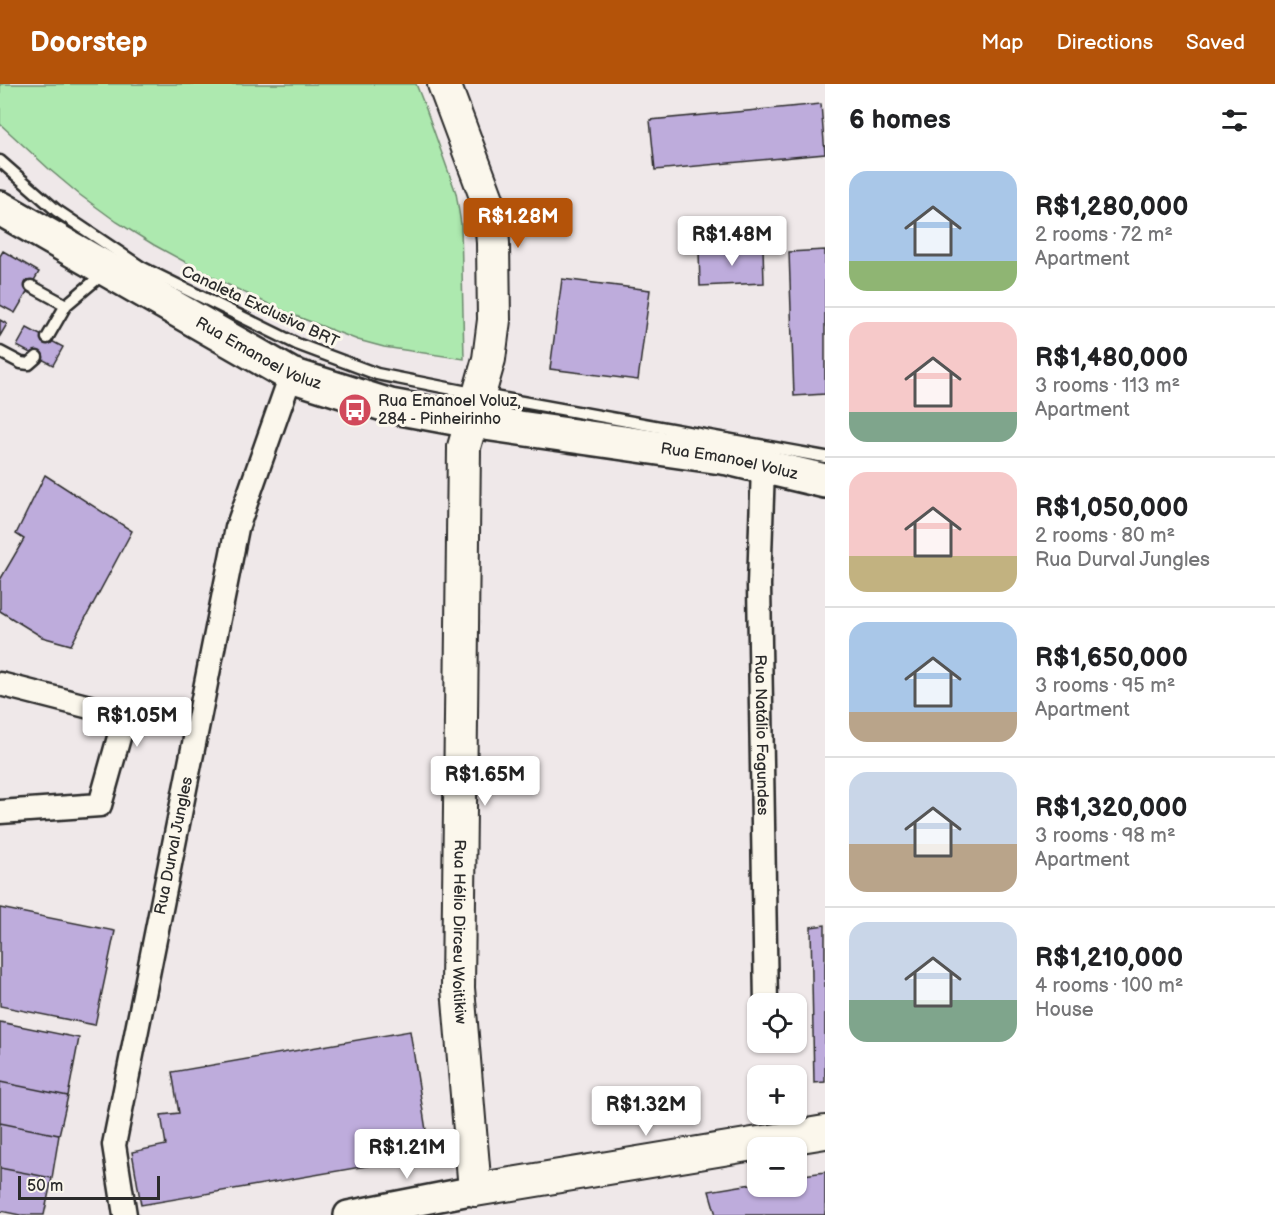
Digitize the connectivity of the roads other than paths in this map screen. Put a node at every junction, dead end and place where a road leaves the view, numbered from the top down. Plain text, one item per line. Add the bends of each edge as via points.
1 (444, 84) edge
2 (0, 161) edge
3 (0, 208) edge
4 (108, 270) junction
5 (31, 286) dead end
6 (66, 305) junction
7 (47, 338) dead end
8 (0, 352) edge
9 (37, 357) dead end
10 (291, 375) junction
11 (475, 408) junction
12 (825, 457) edge
13 (763, 467) junction
14 (825, 481) edge
15 (0, 684) edge
16 (0, 812) edge
17 (766, 993) edge
18 (825, 1132) edge
19 (475, 1190) junction
20 (125, 1215) edge
21 (348, 1215) edge

1 - 11 main road, Rua Hélio Dirceu Woitikiw via 490,207 494,243 494,320 489,359
2 - 11 lane, Canaleta Exclusiva BRT via 56,210 141,267 297,344
3 - 4 main road, Rua Emanoel Voluz
4 - 6 lane
4 - 10 main road, Rua Emanoel Voluz
5 - 6 lane
6 - 7 lane
8 - 9 lane via 21,363 29,364
10 - 11 main road, Rua Emanoel Voluz via 390,406
10 - 20 street, Rua Durval Jungles via 237,528 116,1134 114,1145
11 - 12 lane, Canaleta Exclusiva BRT
11 - 13 main road, Rua Emanoel Voluz
11 - 19 main road, Rua Hélio Dirceu Woitikiw via 464,447 458,988
13 - 14 main road, Rua Emanoel Voluz
13 - 17 street, Rua Natálio Fagundes via 759,585
15 - 16 street via 125,716 100,805
18 - 19 main road
19 - 21 street

